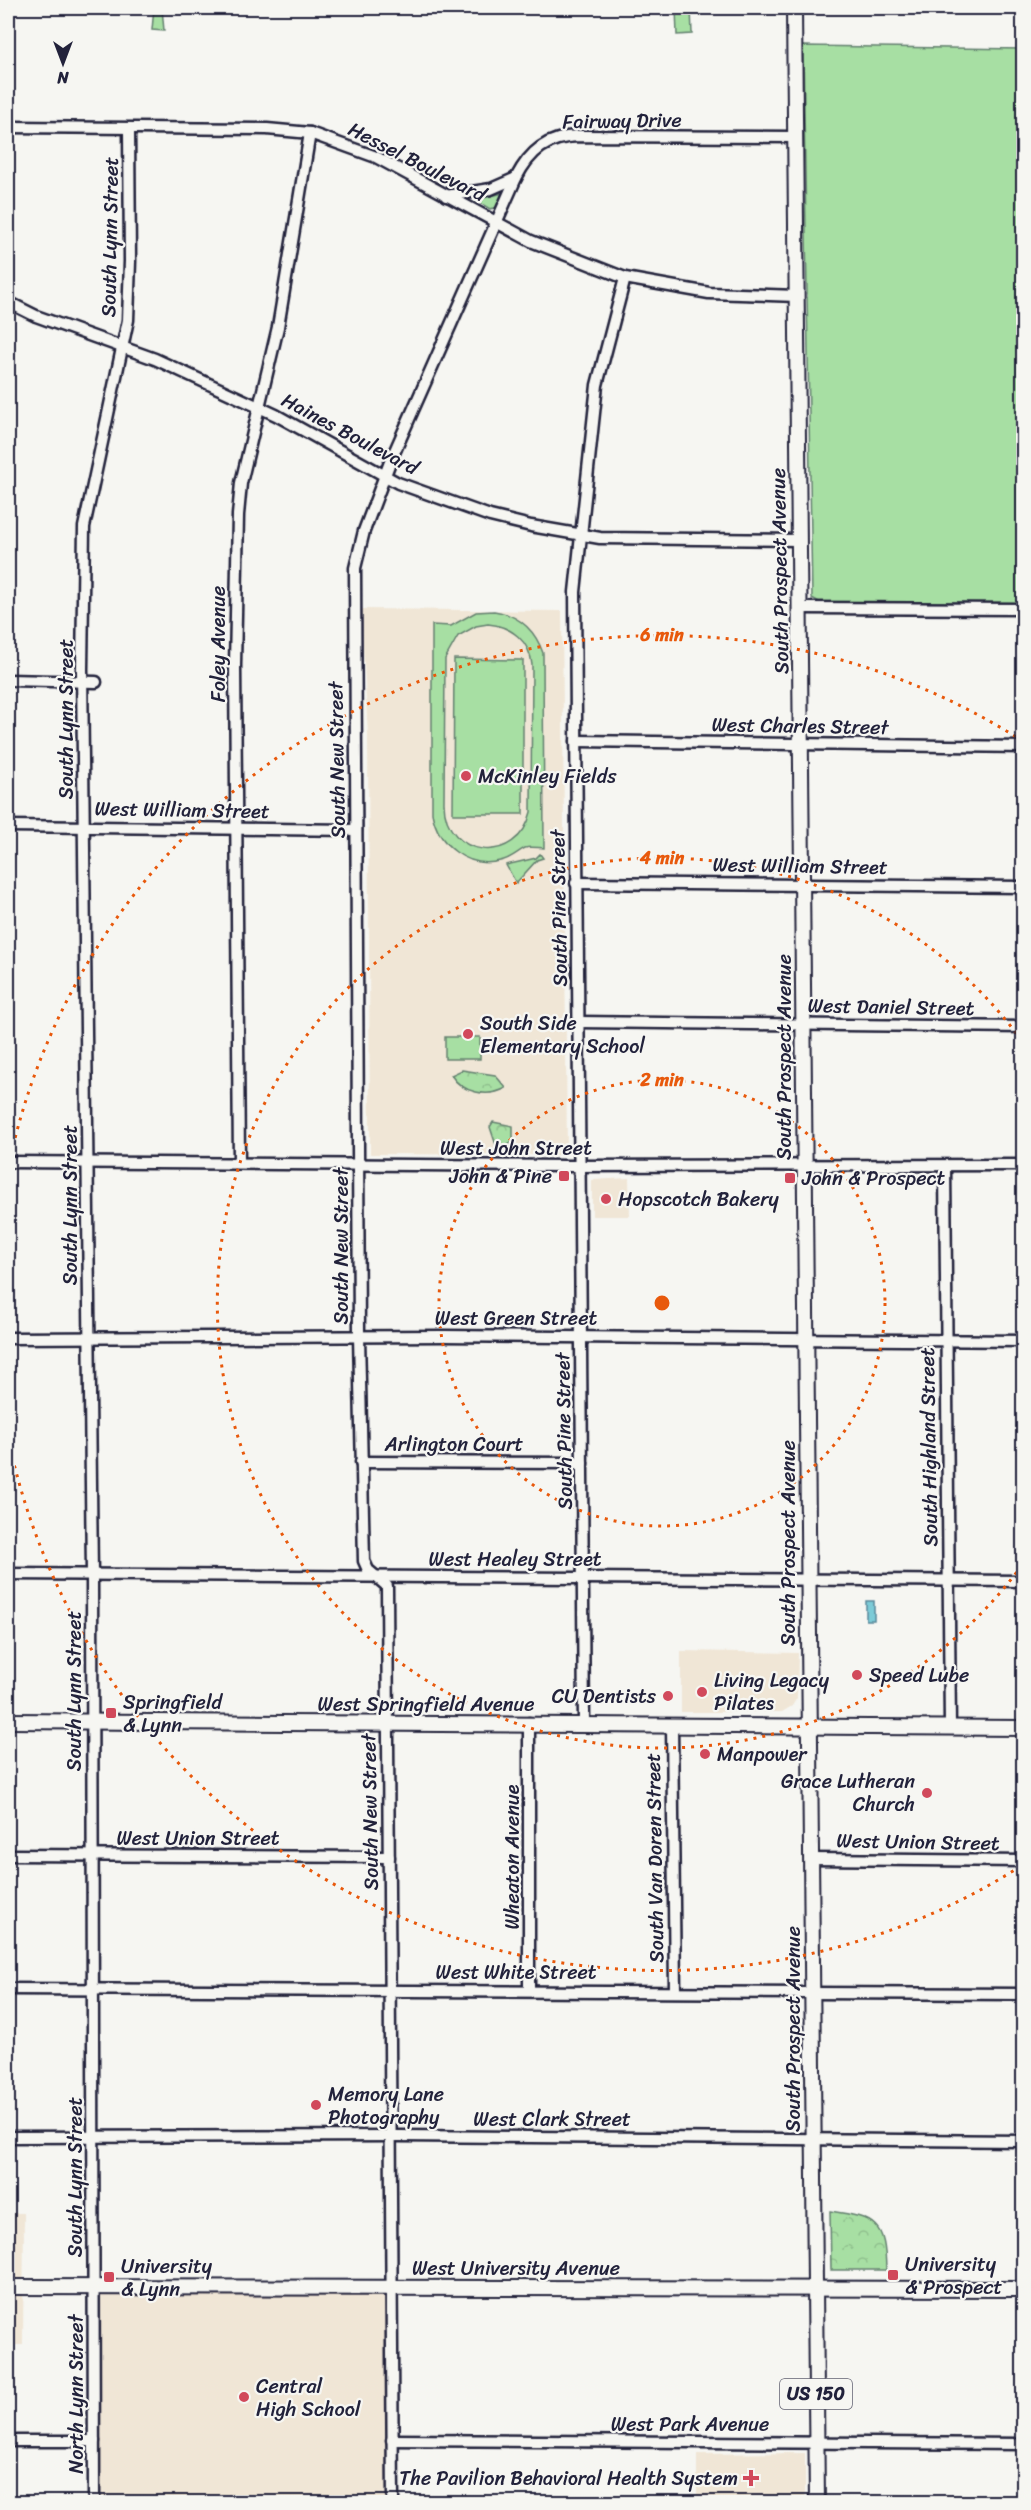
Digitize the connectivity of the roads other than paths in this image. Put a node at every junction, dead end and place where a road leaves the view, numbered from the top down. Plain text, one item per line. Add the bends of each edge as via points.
1 (794, 8) edge
2 (8, 127) edge
3 (129, 129) junction
4 (310, 133) junction
5 (795, 137) junction
6 (516, 178) junction
7 (446, 196) junction
8 (496, 223) junction
9 (625, 278) junction
10 (797, 296) junction
11 (8, 302) edge
12 (123, 346) junction
13 (258, 406) junction
14 (384, 476) junction
15 (582, 536) junction
16 (799, 540) junction
17 (800, 608) junction
18 (1023, 609) edge
19 (8, 680) edge
20 (82, 681) junction
21 (96, 682) dead end
22 (576, 741) junction
23 (801, 744) junction
24 (1023, 747) edge
25 (8, 826) edge
26 (85, 827) junction
27 (237, 829) junction
28 (356, 830) junction
29 (576, 883) junction
30 (802, 885) junction
31 (1023, 887) edge
32 (579, 1022) junction
33 (804, 1024) junction
34 (1023, 1027) edge
35 (8, 1162) edge
36 (89, 1162) junction
37 (239, 1163) junction
38 (358, 1165) junction
39 (1023, 1165) edge
40 (580, 1166) junction
41 (805, 1167) junction
42 (945, 1167) junction
43 (359, 1336) junction
44 (580, 1336) junction
45 (88, 1337) junction
46 (8, 1338) edge
47 (806, 1338) junction
48 (946, 1340) junction
49 (1023, 1341) edge
50 (361, 1462) junction
51 (582, 1463) junction
52 (8, 1574) edge
53 (92, 1575) junction
54 (376, 1577) junction
55 (584, 1577) junction
56 (808, 1578) junction
57 (948, 1580) junction
58 (1023, 1581) edge
59 (8, 1721) edge
60 (91, 1721) junction
61 (386, 1723) junction
62 (529, 1724) junction
63 (585, 1724) junction
64 (672, 1725) junction
65 (809, 1725) junction
66 (950, 1727) junction
67 (1023, 1728) edge
68 (92, 1855) junction
69 (8, 1856) edge
70 (389, 1857) junction
71 (811, 1859) junction
72 (1023, 1861) edge
73 (8, 1989) edge
74 (93, 1989) junction
75 (390, 1990) junction
76 (529, 1990) junction
77 (675, 1991) junction
78 (812, 1991) junction
79 (1023, 1994) edge
80 (93, 2136) junction
81 (390, 2136) junction
82 (8, 2137) edge
83 (813, 2138) junction
84 (1023, 2141) edge
85 (93, 2286) junction
86 (814, 2286) junction
87 (8, 2287) edge
88 (391, 2287) junction
89 (1023, 2289) edge
90 (94, 2440) junction
91 (392, 2440) junction
92 (8, 2441) edge
93 (816, 2442) junction
94 (1023, 2444) edge
95 (94, 2502) edge
96 (393, 2502) edge
97 (817, 2502) edge

1 - 5 main road, South Prospect Avenue
2 - 3 street, Hessel Boulevard
3 - 4 street, Hessel Boulevard via 267,129
3 - 12 street, South Lynn Street via 130,296
4 - 7 street, Hessel Boulevard via 376,157
4 - 13 street, Foley Avenue via 278,327
5 - 6 street, Fairway Drive via 563,136 535,150
5 - 10 main road, South Prospect Avenue
6 - 7 street via 491,189
6 - 8 street, Fairway Drive
7 - 8 street, Hessel Boulevard
8 - 9 street, Hessel Boulevard
8 - 14 street, South New Street
9 - 10 street, Hessel Boulevard via 709,294
9 - 15 street, South Pine Street via 597,385
10 - 16 main road, South Prospect Avenue
11 - 12 street, Haines Boulevard via 36,316
12 - 13 street, Haines Boulevard
12 - 20 street, South Lynn Street via 84,527
13 - 14 street, Haines Boulevard
13 - 27 street, Foley Avenue via 241,483 236,550
14 - 15 street, Haines Boulevard via 490,516
14 - 28 street, South New Street via 358,550 353,585
15 - 16 street, Haines Boulevard
15 - 22 street, South Pine Street via 576,584
16 - 17 main road, South Prospect Avenue
17 - 18 street
17 - 23 main road, South Prospect Avenue
19 - 20 street
20 - 21 street
20 - 26 street, South Lynn Street
22 - 23 street, West Charles Street
22 - 29 street, South Pine Street
23 - 24 street, West Charles Street
23 - 30 main road, South Prospect Avenue
25 - 26 street, West William Street
26 - 27 street, West William Street
26 - 36 street, South Lynn Street
27 - 28 street, West William Street
27 - 37 street, Foley Avenue
28 - 38 street, South New Street
29 - 30 street, West William Street
29 - 32 street, South Pine Street
30 - 31 street, West William Street
30 - 33 main road, South Prospect Avenue
32 - 33 street, West Daniel Street
32 - 40 street, South Pine Street
33 - 34 street, West Daniel Street
33 - 41 main road, South Prospect Avenue
35 - 36 street, West John Street
36 - 37 street, West John Street
36 - 45 street, South Lynn Street
37 - 38 street, West John Street
38 - 40 street, West John Street
38 - 43 street, South New Street
39 - 42 street, West John Street
40 - 41 street, West John Street
40 - 44 street, South Pine Street
41 - 42 street, West John Street
41 - 47 main road, South Prospect Avenue
42 - 48 street, South Highland Street
43 - 44 street, West Green Street
43 - 45 street, West Green Street
43 - 50 street, South New Street
44 - 47 street, West Green Street
44 - 51 street, South Pine Street
45 - 46 street, West Green Street
45 - 53 street, South Lynn Street
47 - 48 street, West Green Street
47 - 56 main road, South Prospect Avenue
48 - 49 street, West Green Street
48 - 57 street, South Highland Street
50 - 51 street, Arlington Court
50 - 54 street, South New Street via 364,1564
51 - 55 street, South Pine Street
52 - 53 street, West Healey Street
53 - 54 street, West Healey Street
53 - 60 street, South Lynn Street
54 - 55 street, West Healey Street
54 - 61 street, South New Street via 387,1586
55 - 56 street, West Healey Street
55 - 63 street, South Pine Street
56 - 57 street, West Healey Street
56 - 65 main road, South Prospect Avenue
57 - 58 street, West Healey Street
57 - 66 street, South Highland Street
59 - 60 main road, West Springfield Avenue
60 - 61 main road, West Springfield Avenue
60 - 68 street, South Lynn Street
61 - 62 main road, West Springfield Avenue
61 - 70 street, South New Street
62 - 63 main road, West Springfield Avenue
62 - 76 street, Wheaton Avenue
63 - 64 main road, West Springfield Avenue
64 - 65 main road, West Springfield Avenue
64 - 77 street, South Van Doren Street
65 - 66 main road, West Springfield Avenue
65 - 71 main road, South Prospect Avenue / US 150
66 - 67 main road, West Springfield Avenue
68 - 69 street, West Union Street
68 - 70 street, West Union Street
68 - 74 street, South Lynn Street
70 - 75 street, South New Street
71 - 72 street, West Union Street
71 - 78 main road, South Prospect Avenue / US 150
73 - 74 street, West White Street
74 - 75 street, West White Street
74 - 80 street, South Lynn Street
75 - 76 street, West White Street
75 - 81 street, South New Street
76 - 77 street, West White Street
77 - 78 street, West White Street
78 - 79 street, West White Street
78 - 83 main road, South Prospect Avenue / US 150
80 - 81 street, West Clark Street
80 - 82 street, West Clark Street
80 - 85 street, South Lynn Street
81 - 83 street, West Clark Street
81 - 88 street, South New Street
83 - 84 street, West Clark Street
83 - 86 main road, South Prospect Avenue / US 150
85 - 87 main road, West University Avenue
85 - 88 main road, West University Avenue
85 - 90 street, North Lynn Street
86 - 88 main road, West University Avenue
86 - 89 main road, West University Avenue
86 - 93 main road, US 150
88 - 91 street, South New Street
90 - 92 street
90 - 95 street, North Lynn Street
91 - 93 street, West Park Avenue
91 - 96 street, South New Street
93 - 94 street, West Park Avenue
93 - 97 main road, US 150

